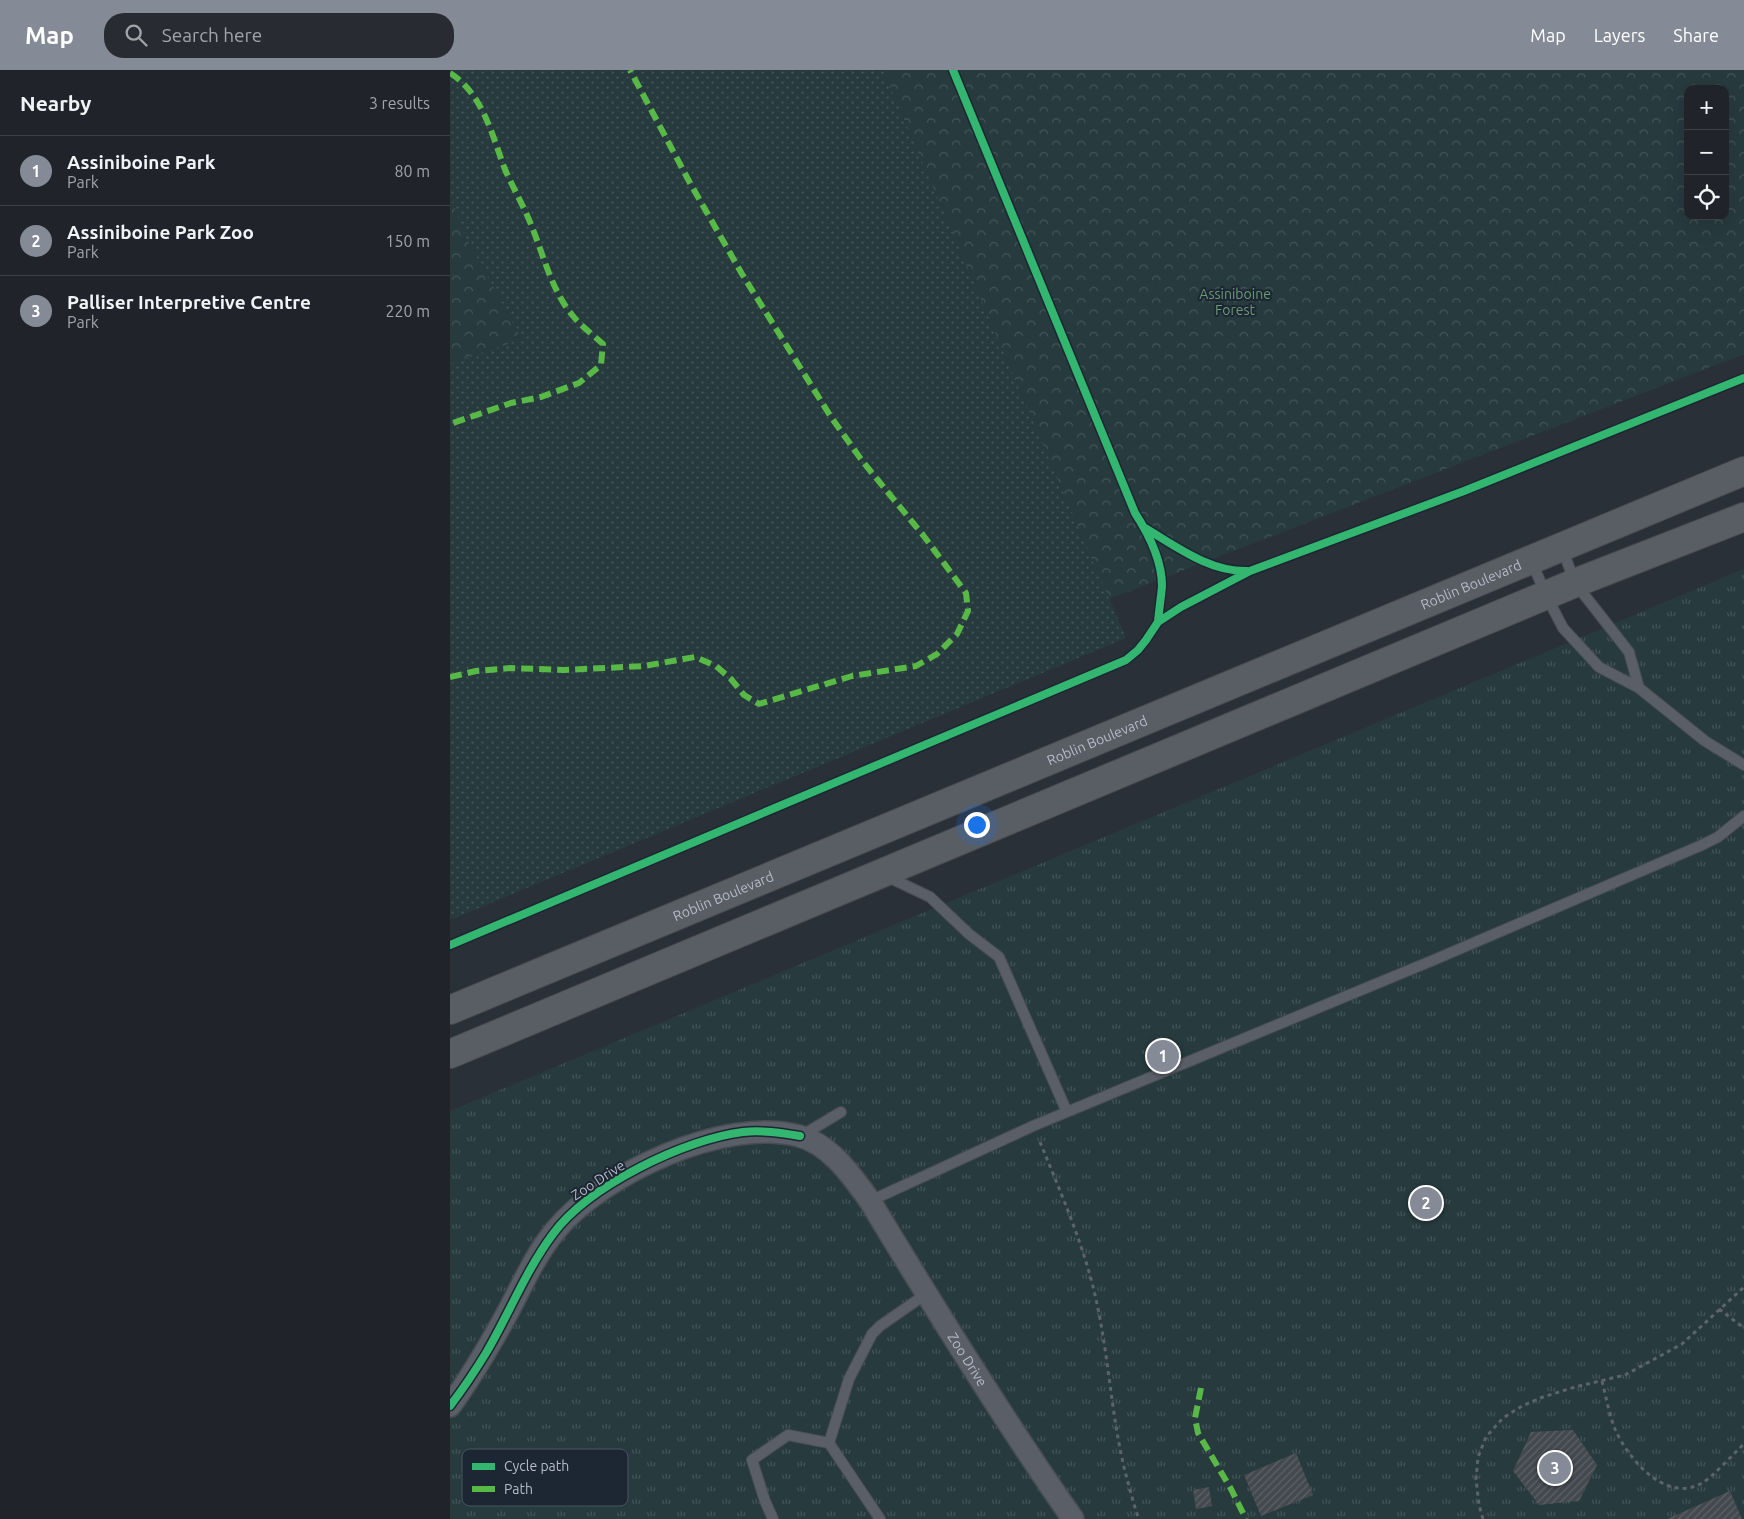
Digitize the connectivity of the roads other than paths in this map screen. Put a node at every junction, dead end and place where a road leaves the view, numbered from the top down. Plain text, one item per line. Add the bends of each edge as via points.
1 (1744, 471) edge
2 (1744, 517) edge
3 (1561, 547) junction
4 (1531, 559) junction
5 (1575, 583) junction
6 (1546, 595) junction
7 (1639, 688) junction
8 (1744, 765) edge
9 (1744, 816) edge
10 (880, 873) junction
11 (450, 1010) edge
12 (450, 1054) edge
13 (841, 1112) dead end
14 (1067, 1112) junction
15 (800, 1136) junction
16 (870, 1201) junction
17 (926, 1294) junction
18 (450, 1406) edge
19 (828, 1442) junction
20 (773, 1519) edge
21 (880, 1519) edge
22 (1073, 1519) edge

1 - 3 main road, Roblin Boulevard
2 - 5 main road
3 - 4 main road, Roblin Boulevard
3 - 5 lane
4 - 6 lane
4 - 11 main road, Roblin Boulevard
5 - 6 main road
5 - 7 lane via 1629,652
6 - 7 lane via 1563,628 1599,667
6 - 10 main road
7 - 8 lane via 1705,741
9 - 14 lane via 1718,837 1702,845
10 - 12 main road
10 - 14 lane via 930,897 999,958
13 - 15 lane
14 - 16 lane
15 - 16 street, Zoo Drive via 823,1148 855,1180
15 - 18 street, Zoo Drive via 771,1131 711,1138 635,1170 571,1212 540,1252 486,1353
16 - 17 street, Zoo Drive
17 - 19 lane via 872,1334 848,1379
17 - 22 street, Zoo Drive via 1024,1449
19 - 20 lane via 788,1436 752,1460
19 - 21 lane

